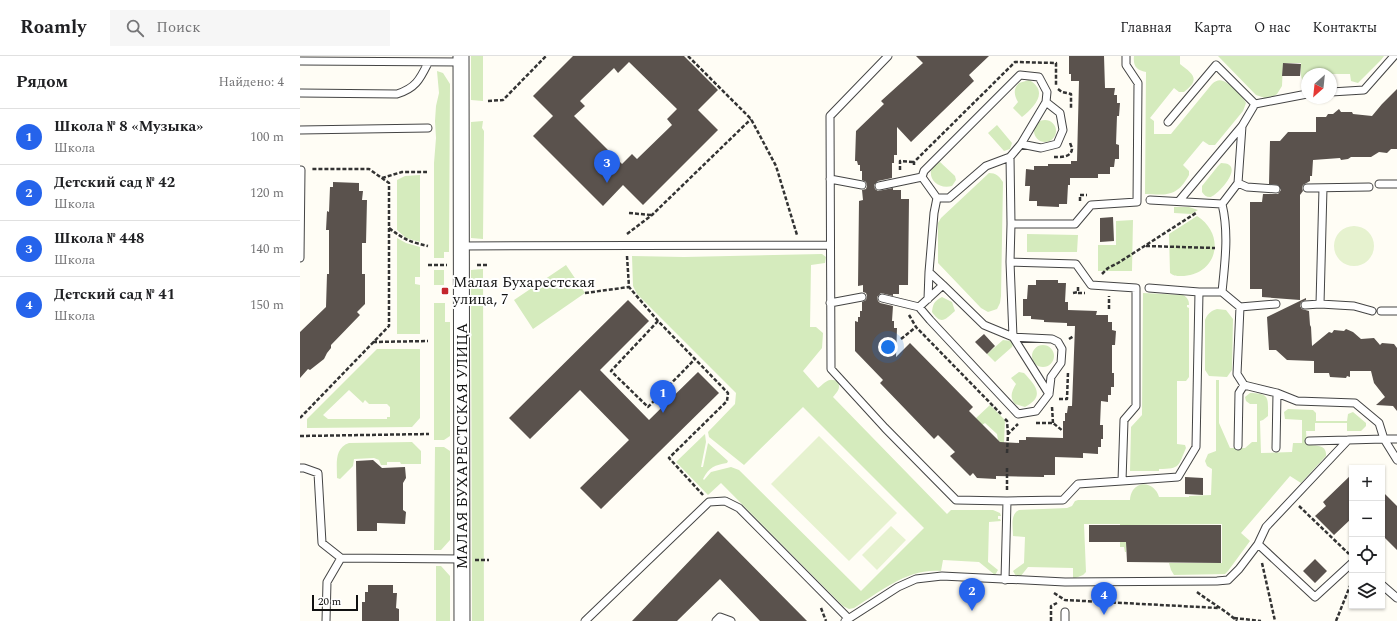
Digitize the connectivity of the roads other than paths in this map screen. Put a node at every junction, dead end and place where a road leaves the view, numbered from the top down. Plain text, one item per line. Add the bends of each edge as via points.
1 (888, 56) edge
2 (1126, 56) edge
3 (1394, 56) edge
4 (462, 59) edge
5 (300, 61) edge
6 (428, 63) junction
7 (1337, 92) edge
8 (300, 93) edge
9 (1301, 95) edge
10 (1046, 102) junction
11 (1255, 104) junction
12 (1168, 122) dead end
13 (1242, 126) junction
14 (428, 128) dead end
15 (300, 130) edge
16 (1020, 144) junction
17 (1010, 157) junction
18 (300, 170) edge
19 (922, 177) junction
20 (830, 179) junction
21 (1238, 183) junction
22 (1379, 184) dead end
23 (1397, 184) edge
24 (862, 186) dead end
25 (879, 186) dead end
26 (1369, 187) dead end
27 (1307, 188) dead end
28 (1323, 188) junction
29 (1276, 189) dead end
30 (937, 198) junction
31 (1179, 201) junction
32 (1144, 202) junction
33 (1222, 204) junction
34 (1011, 224) junction
35 (830, 245) junction
36 (461, 246) junction
37 (300, 258) edge
38 (1010, 262) junction
39 (929, 272) junction
40 (943, 285) junction
41 (1136, 292) junction
42 (1199, 292) junction
43 (1222, 292) junction
44 (862, 297) dead end
45 (882, 298) dead end
46 (928, 299) junction
47 (830, 303) junction
48 (1276, 304) dead end
49 (1320, 304) junction
50 (1306, 305) dead end
51 (919, 307) junction
52 (1240, 307) junction
53 (1372, 311) dead end
54 (1381, 311) dead end
55 (1397, 311) edge
56 (1013, 337) junction
57 (1244, 385) junction
58 (1277, 393) junction
59 (1049, 394) junction
60 (1384, 439) junction
61 (1397, 439) edge
62 (1348, 440) junction
63 (1309, 441) dead end
64 (1238, 446) dead end
65 (1276, 448) dead end
66 (1397, 460) edge
67 (300, 468) edge
68 (1122, 481) junction
69 (1007, 501) junction
70 (1258, 544) junction
71 (341, 558) junction
72 (462, 559) junction
73 (1349, 566) edge
74 (1005, 580) junction
75 (1385, 588) edge
76 (1397, 598) edge
77 (1065, 612) dead end
78 (846, 620) edge
79 (326, 621) edge
80 (462, 621) edge
81 (585, 621) edge
82 (716, 621) edge
83 (731, 621) edge
84 (1065, 621) edge

1 - 20 lane via 830,116
2 - 32 lane via 1126,65 1138,83
3 - 7 lane via 1364,90
4 - 6 lane
4 - 36 street, МАЛАЯ БУХАРЕСТСКАЯ УЛИЦА
5 - 6 lane
6 - 8 lane via 415,85 397,94
9 - 11 lane
10 - 16 lane
10 - 16 lane via 1060,113 1063,130 1057,144 1041,148
10 - 19 lane via 1047,92 1039,77 1020,75 924,172
11 - 12 lane via 1216,65
11 - 13 lane
13 - 21 lane
13 - 31 lane
14 - 15 lane
16 - 17 lane
17 - 30 lane via 986,166 949,198
17 - 34 lane
18 - 37 lane
19 - 25 lane
19 - 30 lane
20 - 24 lane
20 - 35 lane
21 - 29 lane via 1247,187
21 - 33 lane
22 - 23 lane
26 - 28 lane
27 - 28 lane
28 - 49 lane
30 - 39 lane
31 - 32 lane
31 - 33 lane
32 - 34 lane via 1091,205 1075,224
33 - 43 lane via 1226,221
34 - 38 lane
35 - 36 lane
35 - 47 lane
36 - 72 street, МАЛАЯ БУХАРЕСТСКАЯ УЛИЦА
38 - 41 lane via 1076,264 1092,285
38 - 56 lane
39 - 40 lane
39 - 46 lane
40 - 46 lane
40 - 56 lane via 984,325
41 - 42 lane via 1146,288
41 - 68 lane via 1136,406 1124,420
42 - 43 lane
42 - 68 lane via 1196,447 1178,478
43 - 52 lane
44 - 47 lane
45 - 51 lane
46 - 51 lane
47 - 69 lane via 831,369 956,500
48 - 52 lane
49 - 50 lane
49 - 53 lane via 1354,306
51 - 59 lane via 1018,414 1036,411
52 - 57 lane via 1237,374
54 - 55 lane
56 - 59 lane
56 - 59 lane via 1052,339 1058,342 1062,349 1061,363 1051,377
57 - 58 lane
57 - 64 lane via 1239,393
58 - 60 lane via 1297,401 1355,403 1379,422
58 - 65 lane
60 - 61 lane
60 - 62 lane
60 - 66 lane
62 - 63 lane
62 - 70 lane via 1266,527
67 - 71 lane via 318,473 322,543
68 - 69 lane via 1078,484 1063,500
69 - 74 lane
70 - 73 lane via 1315,597
70 - 74 lane via 1228,580
71 - 72 lane
71 - 79 lane via 327,582
72 - 80 street, МАЛАЯ БУХАРЕСТСКАЯ УЛИЦА
74 - 78 lane via 942,576 916,579 898,587
75 - 76 lane
77 - 84 lane
78 - 81 lane via 739,508 725,501 709,502
82 - 83 lane via 720,617

